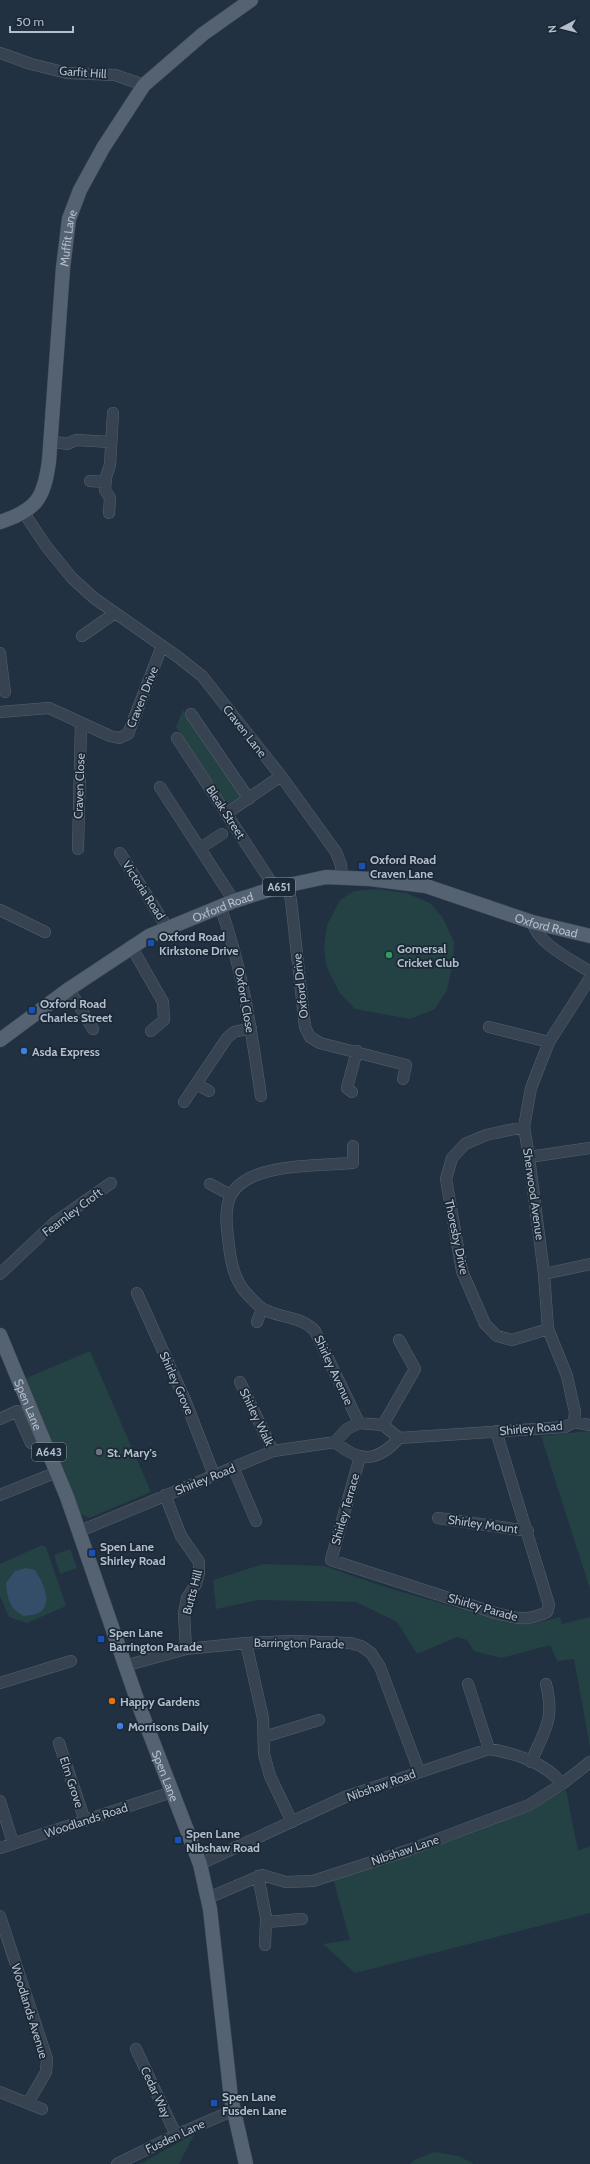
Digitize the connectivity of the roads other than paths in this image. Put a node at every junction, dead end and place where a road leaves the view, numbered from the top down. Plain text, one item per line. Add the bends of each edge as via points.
1 (251, 0) edge
2 (0, 53) edge
3 (144, 85) junction
4 (113, 414) dead end
5 (50, 441) junction
6 (111, 442) junction
7 (90, 481) dead end
8 (106, 482) junction
9 (24, 513) junction
10 (109, 513) dead end
11 (0, 522) edge
12 (115, 613) junction
13 (82, 636) dead end
14 (162, 646) junction
15 (0, 654) edge
16 (1, 679) edge
17 (5, 692) dead end
18 (0, 712) edge
19 (191, 714) dead end
20 (81, 723) junction
21 (177, 738) dead end
22 (282, 776) junction
23 (166, 790) dead end
24 (248, 798) junction
25 (227, 813) junction
26 (222, 834) dead end
27 (200, 848) junction
28 (78, 849) dead end
29 (120, 853) dead end
30 (342, 876) junction
31 (281, 887) junction
32 (234, 901) junction
33 (220, 906) junction
34 (0, 910) edge
35 (532, 922) junction
36 (167, 927) junction
37 (45, 932) dead end
38 (590, 936) edge
39 (131, 946) junction
40 (590, 972) edge
41 (590, 978) edge
42 (69, 989) junction
43 (489, 1027) dead end
44 (251, 1028) junction
45 (93, 1029) dead end
46 (151, 1031) dead end
47 (0, 1040) edge
48 (549, 1042) junction
49 (357, 1051) junction
50 (403, 1078) dead end
51 (196, 1084) junction
52 (347, 1090) dead end
53 (209, 1091) dead end
54 (261, 1096) dead end
55 (184, 1102) dead end
56 (524, 1127) junction
57 (353, 1146) dead end
58 (590, 1148) edge
59 (529, 1157) junction
60 (111, 1183) dead end
61 (210, 1184) dead end
62 (231, 1195) junction
63 (590, 1264) edge
64 (0, 1274) edge
65 (544, 1274) junction
66 (137, 1293) dead end
67 (262, 1308) junction
68 (257, 1322) dead end
69 (548, 1329) junction
70 (0, 1335) edge
71 (399, 1340) dead end
72 (240, 1382) dead end
73 (0, 1419) edge
74 (574, 1422) junction
75 (359, 1423) junction
76 (383, 1425) junction
77 (590, 1425) edge
78 (496, 1431) junction
79 (400, 1438) junction
80 (335, 1442) junction
81 (31, 1443) dead end
82 (273, 1451) junction
83 (360, 1457) junction
84 (233, 1467) junction
85 (57, 1472) junction
86 (214, 1475) junction
87 (0, 1495) edge
88 (165, 1495) junction
89 (438, 1518) dead end
90 (256, 1521) dead end
91 (80, 1531) junction
92 (528, 1531) junction
93 (331, 1560) joint
94 (246, 1643) junction
95 (186, 1649) junction
96 (71, 1661) dead end
97 (124, 1666) junction
98 (0, 1682) edge
99 (468, 1684) dead end
100 (546, 1684) dead end
101 (319, 1720) dead end
102 (264, 1737) junction
103 (59, 1743) dead end
104 (489, 1749) junction
105 (531, 1762) junction
106 (590, 1762) edge
107 (419, 1771) junction
108 (562, 1784) junction
109 (172, 1792) junction
110 (0, 1800) edge
111 (85, 1821) junction
112 (292, 1822) junction
113 (13, 1843) junction
114 (0, 1848) edge
115 (200, 1864) junction
116 (258, 1876) junction
117 (208, 1898) junction
118 (0, 1916) edge
119 (302, 1919) dead end
120 (266, 1920) junction
121 (265, 1946) dead end
122 (136, 2049) dead end
123 (0, 2092) edge
124 (28, 2103) junction
125 (42, 2109) dead end
126 (234, 2110) junction
127 (176, 2135) junction
128 (117, 2164) edge
129 (246, 2164) edge

1 - 3 main road, Muffit Lane via 198,38
2 - 3 street, Garfit Hill via 67,73 115,75
3 - 5 main road, Muffit Lane via 103,148 80,190 69,219
4 - 6 street
5 - 6 street via 67,444 76,440
5 - 9 main road, Muffit Lane via 45,484 39,497
6 - 8 street
7 - 8 street
8 - 10 street via 105,490 110,498
9 - 11 main road, Muffit Lane
9 - 12 street, Craven Lane via 72,578
12 - 13 street
12 - 14 street, Craven Lane
14 - 20 street, Craven Drive via 128,734 119,738 110,736
14 - 22 street, Craven Lane via 202,676
15 - 16 street
16 - 17 street
18 - 20 street, Craven Drive via 49,708
19 - 24 street
20 - 28 street, Craven Close
21 - 25 street, Bleak Street
22 - 24 street
22 - 30 street, Craven Lane via 336,852
23 - 27 street
24 - 25 street
25 - 31 street, Bleak Street
26 - 27 street
27 - 32 street
29 - 36 street, Victoria Road
30 - 31 main road, Oxford Road / A651
30 - 35 main road, Oxford Road / A651 via 426,886
31 - 32 main road, Oxford Road / A651
31 - 49 street, Oxford Drive via 291,900 305,1027 310,1038 320,1043
32 - 33 main road, Oxford Road / A651
33 - 36 main road, Oxford Road / A651
33 - 44 street, Oxford Close via 239,963
34 - 37 street
35 - 38 main road, Oxford Road / A651
35 - 40 street via 535,932 545,942
36 - 39 main road, Oxford Road / A651
39 - 42 main road, Oxford Road / A651
39 - 46 street via 163,1002 164,1020
41 - 48 street, Sherwood Avenue
42 - 45 street
42 - 47 main road, Oxford Road / A651
43 - 48 street
44 - 51 street via 234,1032 227,1038
44 - 54 street, Oxford Close
48 - 56 street, Sherwood Avenue via 531,1088
49 - 50 street, Oxford Drive via 406,1065
49 - 52 street
51 - 53 street
51 - 55 street
56 - 59 street, Sherwood Avenue
56 - 69 street, Thoresby Drive via 486,1135 466,1144 452,1158 446,1179 462,1271 485,1324 497,1336 512,1340
57 - 62 street via 354,1163 277,1168 245,1181
58 - 59 street
59 - 65 street, Sherwood Avenue
60 - 64 street, Fearnley Croft via 54,1223
61 - 62 street
62 - 67 street, Shirley Avenue via 226,1225 233,1271 247,1294
63 - 65 street
65 - 69 street, Sherwood Avenue
66 - 86 street, Shirley Grove via 185,1400
67 - 68 street
67 - 75 street, Shirley Avenue via 309,1324 315,1331
69 - 74 street, Sherwood Avenue via 567,1376 576,1412
70 - 85 main road, Spen Lane / A643
71 - 76 street via 415,1369
72 - 82 street, Shirley Walk
73 - 81 street via 17,1411
74 - 77 street, Shirley Road
74 - 78 street, Shirley Road via 565,1427
75 - 76 street
75 - 80 street via 347,1429
76 - 79 street
78 - 79 street, Shirley Road
78 - 92 street, Shirley Parade
79 - 83 street via 388,1451 374,1457
80 - 82 street, Shirley Road
80 - 83 street via 346,1451
82 - 84 street, Shirley Road
83 - 93 street, Shirley Terrace
84 - 86 street, Shirley Road
84 - 90 street
85 - 87 street
85 - 91 main road, Spen Lane / A643
86 - 88 street, Shirley Road
88 - 91 street, Shirley Road
88 - 95 street, Butts Hill via 181,1536 199,1562 196,1584 187,1598 184,1613
89 - 92 street, Shirley Mount
91 - 97 main road, Spen Lane / A643
92 - 93 street, Shirley Parade via 549,1605 547,1612 533,1618 519,1619 495,1613
94 - 95 street, Barrington Parade
94 - 102 street via 263,1718
94 - 107 street, Barrington Parade via 291,1641 350,1644 361,1646 371,1653 380,1667
95 - 97 street, Barrington Parade
96 - 98 street
97 - 109 main road, Spen Lane / A643
99 - 104 street
100 - 105 street via 551,1717
101 - 102 street
102 - 112 street via 264,1754 270,1776
103 - 111 street, Elm Grove
104 - 105 street, Nibshaw Road via 506,1752
104 - 107 street, Nibshaw Road
105 - 108 street, Nibshaw Road via 554,1774
106 - 108 street, Nibshaw Lane
107 - 112 street, Nibshaw Road via 345,1797
108 - 116 street, Nibshaw Lane via 515,1812 312,1881 286,1882
109 - 111 street, Woodlands Road
109 - 115 main road, Spen Lane / A643
110 - 113 street
111 - 113 street, Woodlands Road
112 - 115 street, Nibshaw Road
113 - 114 street, Woodlands Road
115 - 117 main road, Spen Lane / A643
116 - 117 street
116 - 120 street
117 - 126 main road, Spen Lane / A643
118 - 124 street, Woodlands Avenue via 47,2059 46,2072
119 - 120 street via 267,1922
120 - 121 street
122 - 127 street, Cedar Way
123 - 124 street
124 - 125 street
126 - 127 street, Fusden Lane
126 - 129 main road, Spen Lane / A643
127 - 128 street, Fusden Lane

